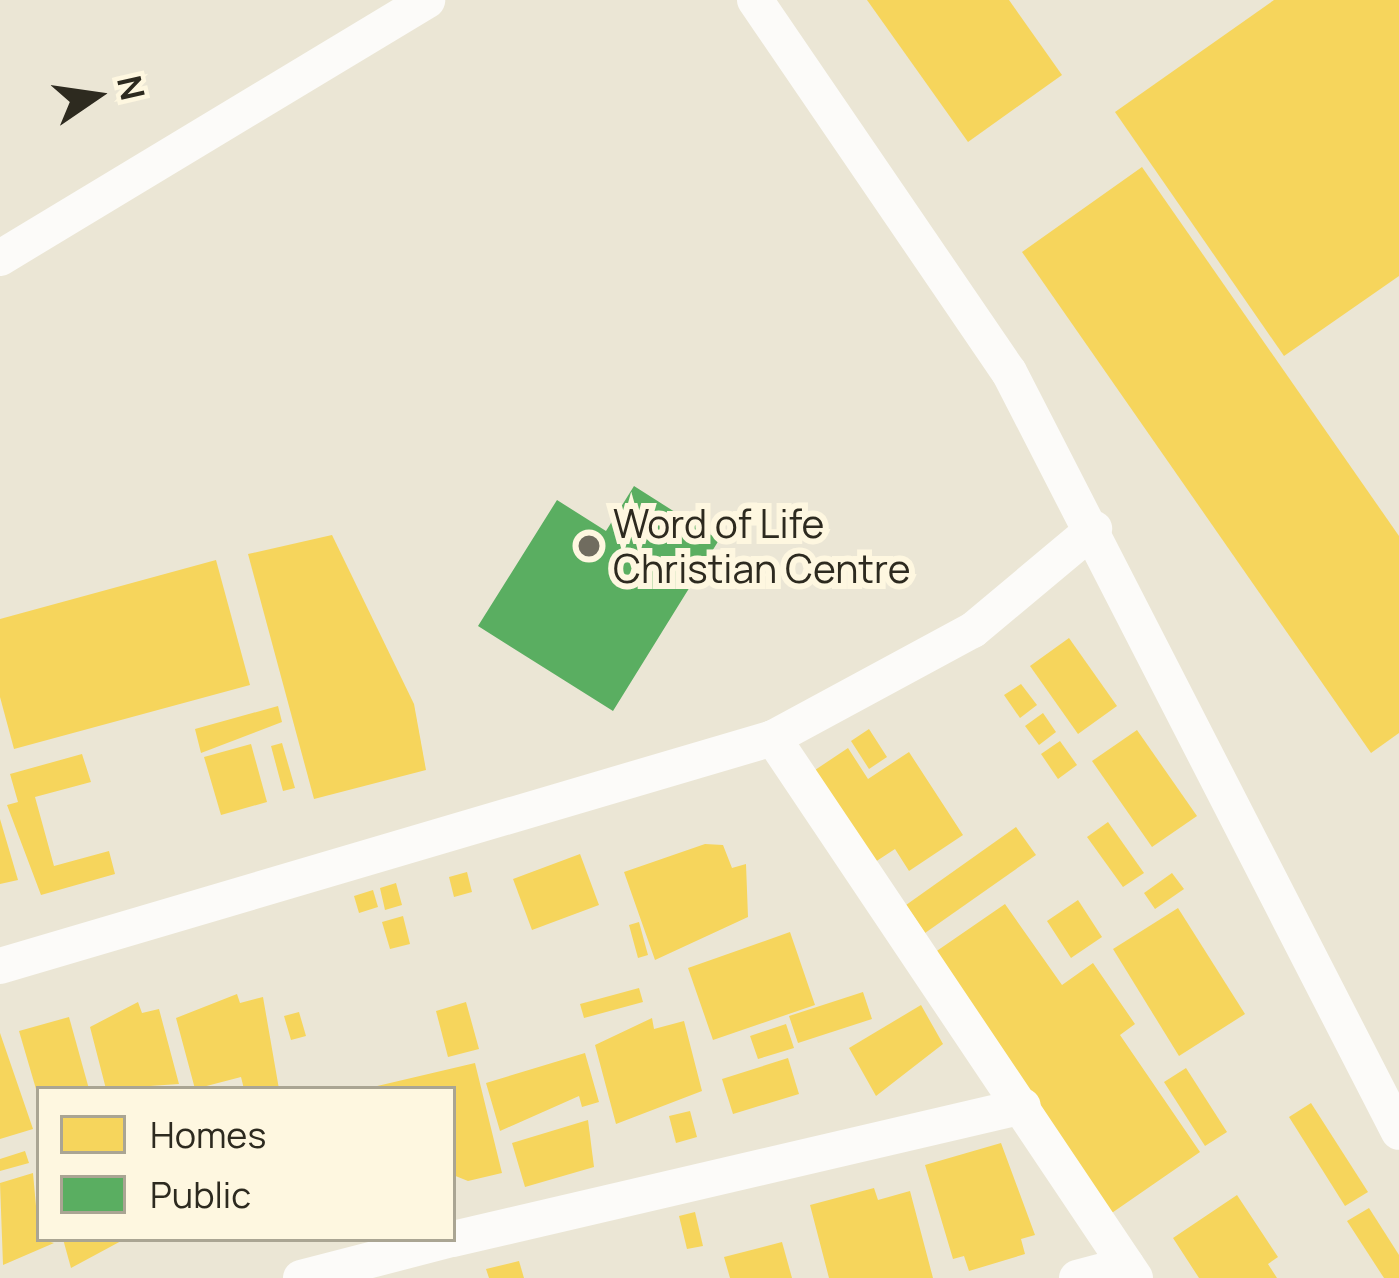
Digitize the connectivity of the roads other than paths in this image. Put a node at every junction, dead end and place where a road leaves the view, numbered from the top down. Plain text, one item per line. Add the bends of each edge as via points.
1 (428, 0) edge
2 (755, 0) edge
3 (0, 258) edge
4 (1094, 529) junction
5 (773, 738) junction
6 (0, 966) edge
7 (1023, 1106) junction
8 (1399, 1132) edge
9 (456, 1238) edge
10 (444, 1242) edge
11 (371, 1269) edge
12 (1131, 1272) edge
13 (301, 1278) edge
14 (1077, 1278) edge

1 - 3 street
2 - 4 street via 1009,372
4 - 5 street via 973,630
4 - 8 street
5 - 6 street
5 - 7 street
7 - 9 street
7 - 12 street
10 - 11 street
11 - 13 street
12 - 14 street

